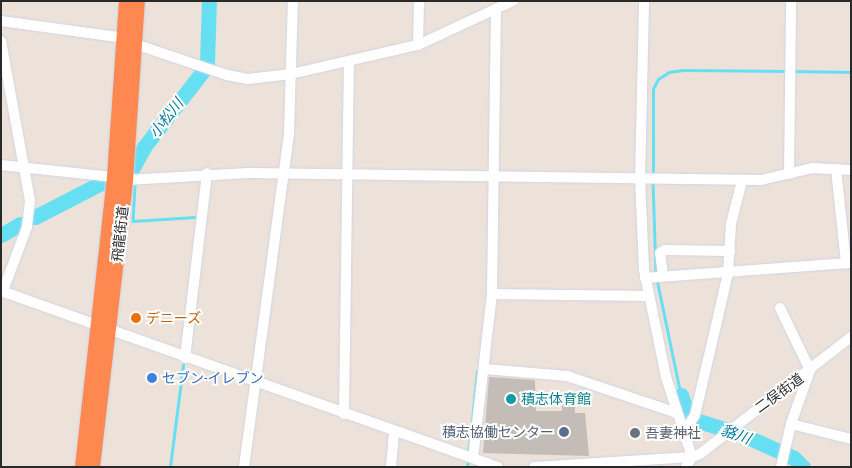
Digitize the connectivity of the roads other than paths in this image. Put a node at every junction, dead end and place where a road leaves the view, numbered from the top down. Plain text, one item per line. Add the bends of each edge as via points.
1 (126, 1) edge
2 (138, 1) edge
3 (293, 1) edge
4 (418, 1) edge
5 (513, 1) edge
6 (644, 1) edge
7 (791, 1) edge
8 (496, 10) junction
9 (1, 21) edge
10 (1, 41) edge
11 (130, 41) junction
12 (418, 45) junction
13 (349, 62) junction
14 (291, 74) junction
15 (1, 165) edge
16 (24, 167) junction
17 (836, 169) junction
18 (851, 170) edge
19 (207, 174) junction
20 (789, 174) junction
21 (284, 175) junction
22 (347, 176) junction
23 (120, 178) junction
24 (493, 178) junction
25 (643, 180) junction
26 (742, 181) junction
27 (730, 251) junction
28 (849, 263) edge
29 (728, 273) junction
30 (655, 277) junction
31 (2, 291) edge
32 (492, 294) junction
33 (648, 296) junction
34 (780, 308) dead end
35 (104, 329) junction
36 (851, 337) edge
37 (186, 358) junction
38 (485, 369) junction
39 (810, 370) junction
40 (253, 383) junction
41 (677, 412) junction
42 (344, 414) junction
43 (791, 424) junction
44 (686, 428) junction
45 (394, 431) junction
46 (851, 439) edge
47 (468, 457) junction
48 (692, 457) junction
49 (604, 464) edge
50 (82, 467) edge
51 (93, 467) edge
52 (244, 467) edge
53 (391, 467) edge
54 (498, 467) edge
55 (534, 467) edge
56 (686, 467) edge
57 (781, 467) edge

1 - 11 highway, 飛龍街道
2 - 11 highway, 飛龍街道
3 - 14 street
4 - 12 street
5 - 8 street
6 - 25 street
7 - 20 street
8 - 12 street
8 - 24 street
9 - 11 street
10 - 16 street
11 - 14 street via 227,75 248,79
11 - 23 highway, 飛龍街道
12 - 13 street
13 - 14 street
13 - 22 street
14 - 21 street
15 - 16 street
16 - 23 street
16 - 31 street via 30,202 26,227
17 - 18 street
17 - 20 street
17 - 28 street
19 - 21 street
19 - 23 street
19 - 37 street
20 - 26 street
21 - 22 street
21 - 40 street
22 - 24 street
22 - 42 street
23 - 35 highway, 飛龍街道
24 - 25 street
24 - 32 street
25 - 26 street
25 - 30 street
26 - 27 street
27 - 29 street
27 - 30 street via 665,250 660,253
28 - 29 street
29 - 30 street
29 - 44 street via 695,415
30 - 33 street
31 - 35 street
32 - 33 street
32 - 38 street
33 - 41 street
34 - 39 street
35 - 37 street
35 - 50 highway, 飛龍街道
35 - 51 highway, 飛龍街道
36 - 39 street, 二俣街道
37 - 40 street
38 - 41 street via 567,376
38 - 47 street
39 - 43 street
39 - 48 street, 二俣街道
40 - 42 street
40 - 52 street
41 - 44 street
42 - 45 street
43 - 46 street
43 - 57 street
44 - 48 street
45 - 47 street
45 - 53 street
47 - 54 street
48 - 49 street
48 - 56 street, 二俣街道
49 - 55 street

